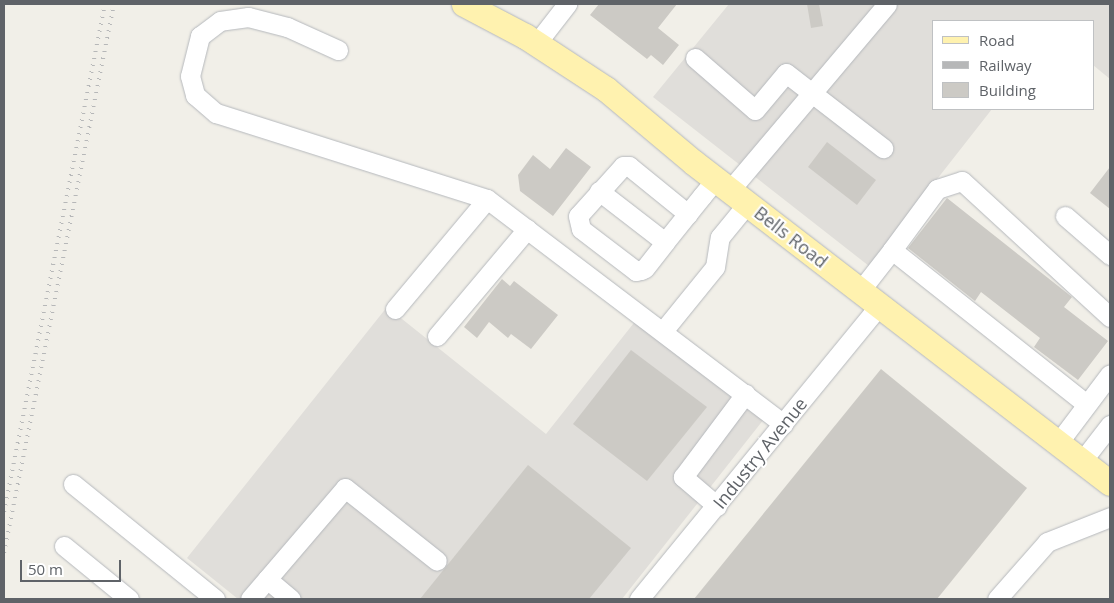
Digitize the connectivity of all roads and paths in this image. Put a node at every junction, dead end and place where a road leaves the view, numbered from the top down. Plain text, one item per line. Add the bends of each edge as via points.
1 (464, 4) edge
2 (503, 4) edge
3 (567, 4) edge
4 (887, 4) edge
5 (530, 40) junction
6 (338, 50) dead end
7 (695, 58) dead end
8 (813, 93) junction
9 (883, 148) dead end
10 (731, 191) junction
11 (599, 192) junction
12 (487, 200) junction
13 (688, 214) junction
14 (1065, 216) dead end
15 (527, 229) junction
16 (665, 242) junction
17 (892, 250) junction
18 (1110, 255) edge
19 (870, 298) junction
20 (394, 309) dead end
21 (1110, 317) edge
22 (662, 331) junction
23 (437, 336) dead end
24 (1110, 374) edge
25 (745, 394) junction
26 (1086, 404) junction
27 (783, 424) junction
28 (1110, 425) edge
29 (1058, 443) junction
30 (1082, 461) junction
31 (1110, 483) edge
32 (73, 484) dead end
33 (717, 506) junction
34 (1110, 518) edge
35 (64, 546) dead end
36 (437, 561) dead end
37 (267, 579) junction
38 (129, 599) edge
39 (214, 599) edge
40 (250, 599) edge
41 (291, 599) edge
42 (640, 599) edge
43 (996, 599) edge

1 - 5 main road, Bells Road
2 - 5 main road
3 - 5 street
4 - 8 street
5 - 10 main road, Bells Road via 606,89
6 - 12 street via 287,27 248,17 220,22 200,36 190,76 195,95 216,113
7 - 8 street via 755,110 786,73
8 - 9 street
8 - 10 street
10 - 13 street
10 - 19 main road, Bells Road
10 - 22 street via 715,267
11 - 13 street via 617,170 629,166
11 - 16 street
11 - 16 street via 578,216 581,228 636,271 645,268
12 - 15 street
12 - 20 street
13 - 16 street
14 - 18 street
15 - 22 street
15 - 23 street
17 - 19 street, Industry Avenue
17 - 21 street, Industry Avenue via 937,189 962,181
17 - 26 street
19 - 27 street, Industry Avenue
19 - 29 main road, Bells Road
22 - 25 street
24 - 26 street
25 - 27 street
25 - 33 street via 683,476
26 - 29 street
27 - 33 street, Industry Avenue
28 - 30 street
29 - 30 main road, Bells Road
30 - 31 main road, Bells Road
32 - 39 street
33 - 42 street, Industry Avenue
34 - 43 street via 1047,542
35 - 38 street
36 - 37 street via 345,488
37 - 40 street
37 - 41 street

